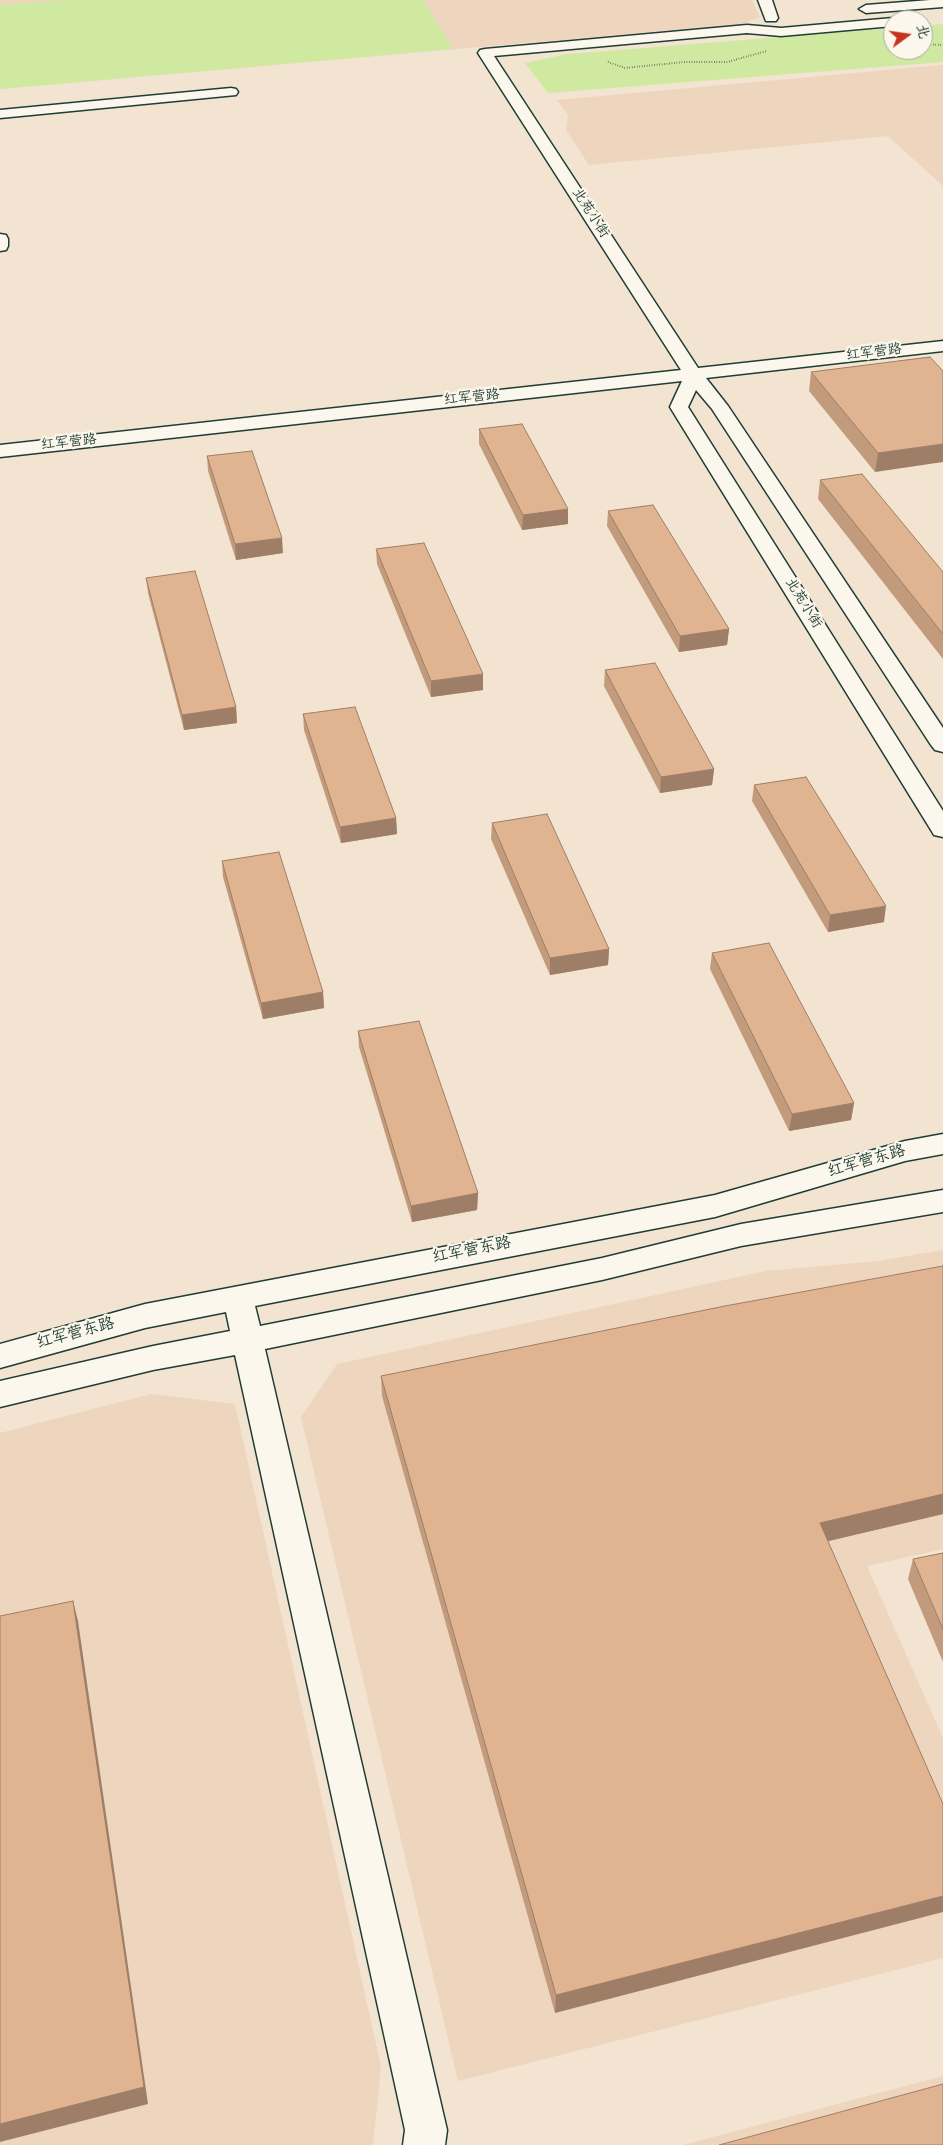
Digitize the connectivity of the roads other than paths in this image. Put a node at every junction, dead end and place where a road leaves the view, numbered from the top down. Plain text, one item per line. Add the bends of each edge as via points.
1 (764, 0) edge
2 (943, 3) edge
3 (855, 10) dead end
4 (883, 23) edge
5 (747, 29) junction
6 (231, 92) dead end
7 (0, 114) edge
8 (0, 239) edge
9 (0, 246) edge
10 (943, 346) edge
11 (694, 375) junction
12 (0, 451) edge
13 (943, 745) edge
14 (943, 830) edge
15 (943, 1144) edge
16 (943, 1201) edge
17 (238, 1298) junction
18 (248, 1340) junction
19 (0, 1356) edge
20 (0, 1394) edge
21 (424, 2145) edge

1 - 5 street via 775,18
2 - 3 street
4 - 5 street via 781,32
5 - 11 street, 北苑小街 via 485,53
6 - 7 street
8 - 9 street
10 - 11 street, 红军营路
11 - 12 street, 红军营路
11 - 13 street, 北苑小街 via 719,406
11 - 14 street, 北苑小街 via 679,407
15 - 17 street, 红军营东路 via 905,1151 715,1206
16 - 18 street via 741,1235 602,1269
17 - 18 street
17 - 19 street, 红军营东路 via 145,1316
18 - 20 street via 153,1358
18 - 21 street via 426,2130

